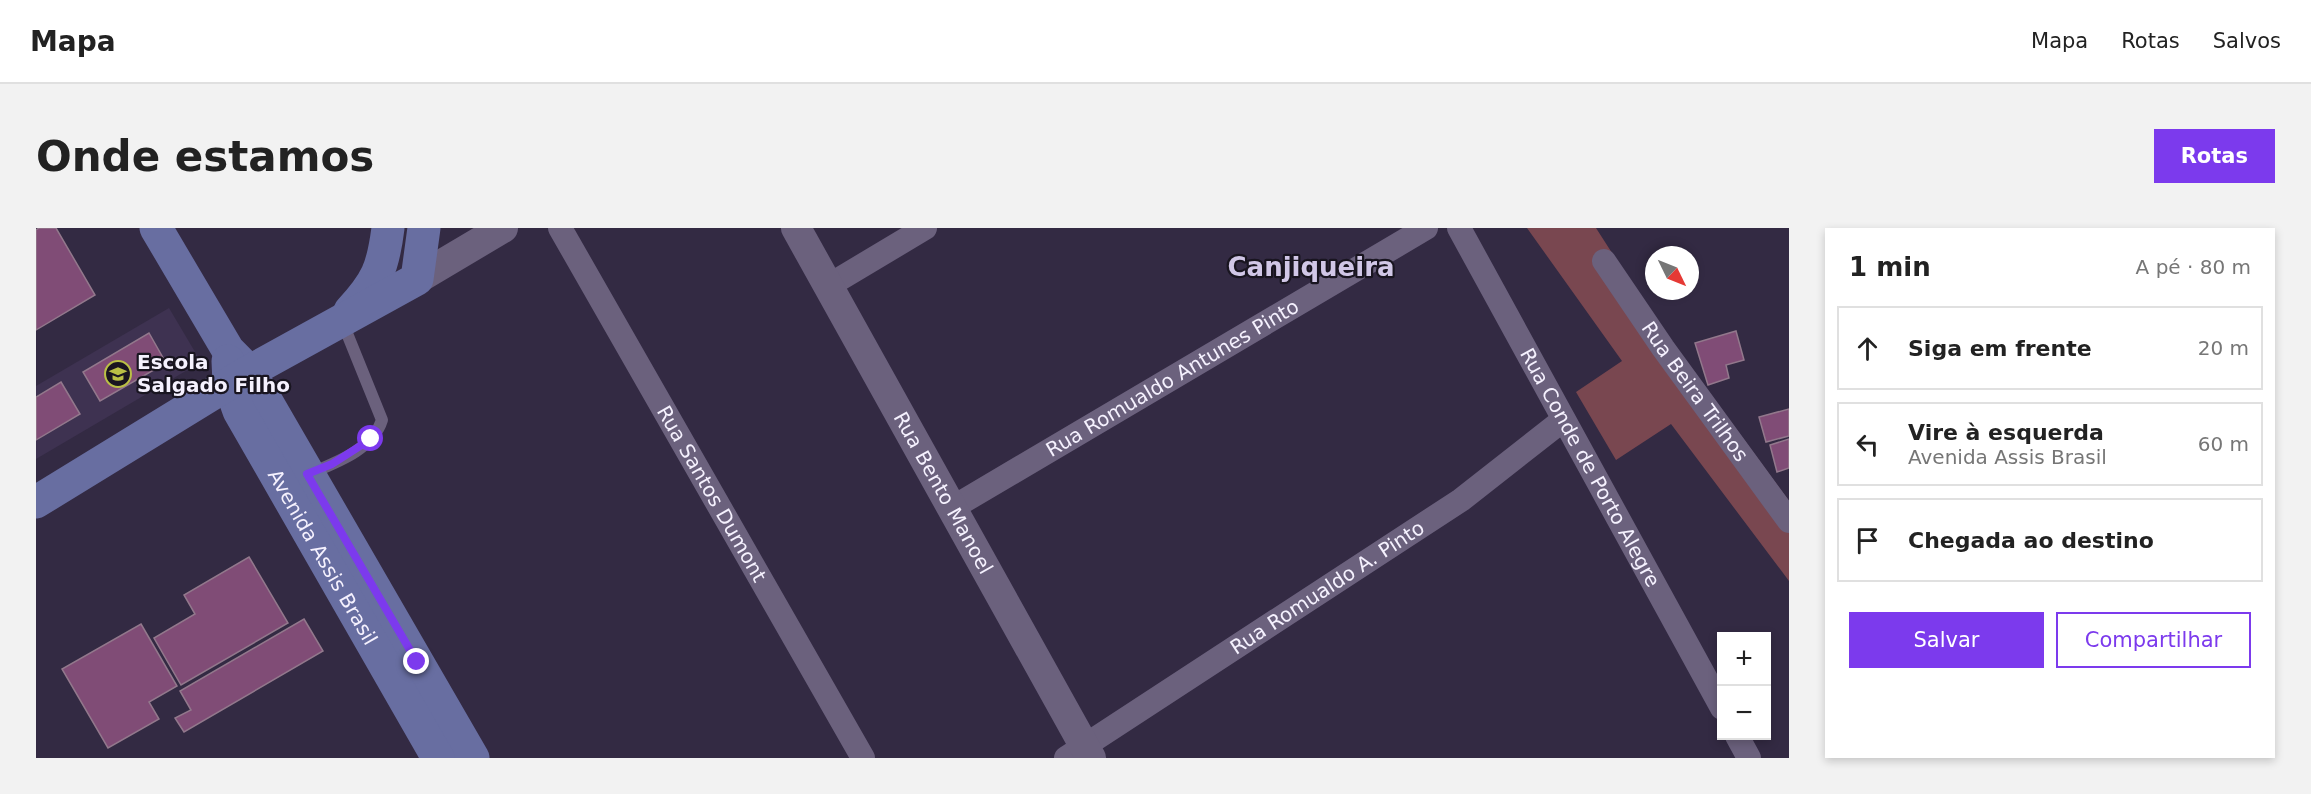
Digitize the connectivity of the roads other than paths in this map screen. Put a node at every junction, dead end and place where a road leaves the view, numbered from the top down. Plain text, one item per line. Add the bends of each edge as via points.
1 (156, 228) edge
2 (388, 228) edge
3 (424, 228) edge
4 (503, 228) edge
5 (560, 228) edge
6 (796, 228) edge
7 (926, 228) edge
8 (1425, 228) edge
9 (1459, 228) edge
10 (1604, 261) dead end
11 (417, 279) junction
12 (828, 286) junction
13 (342, 320) junction
14 (235, 368) junction
15 (1563, 420) junction
16 (307, 474) junction
17 (36, 502) edge
18 (952, 508) junction
19 (1789, 520) edge
20 (330, 540) junction
21 (1717, 699) edge
22 (1740, 740) edge
23 (1081, 754) edge
24 (438, 758) edge
25 (473, 758) edge
26 (863, 758) edge
27 (1749, 758) edge

1 - 14 main road, Avenida Assis Brasil
2 - 13 main road via 385,255 373,286
3 - 11 main road
4 - 11 street
5 - 26 street, Rua Santos Dumont
6 - 12 street, Rua Bento Manoel
7 - 12 street
8 - 18 street, Rua Romualdo Antunes Pinto
9 - 15 street, Rua Conde de Porto Alegre
10 - 19 street, Rua Beira Trilhos
11 - 13 main road
12 - 18 street, Rua Bento Manoel
13 - 14 main road
13 - 16 lane via 382,420 379,429 361,447
14 - 16 main road, Avenida Assis Brasil
14 - 17 main road
14 - 20 main road, Avenida Assis Brasil via 239,411
15 - 21 street, Rua Conde de Porto Alegre
15 - 23 street, Rua Romualdo A. Pinto via 1461,500
16 - 20 main road, Avenida Assis Brasil
18 - 23 street, Rua Bento Manoel
20 - 24 main road, Avenida Assis Brasil
20 - 25 main road, Avenida Assis Brasil
22 - 27 street

